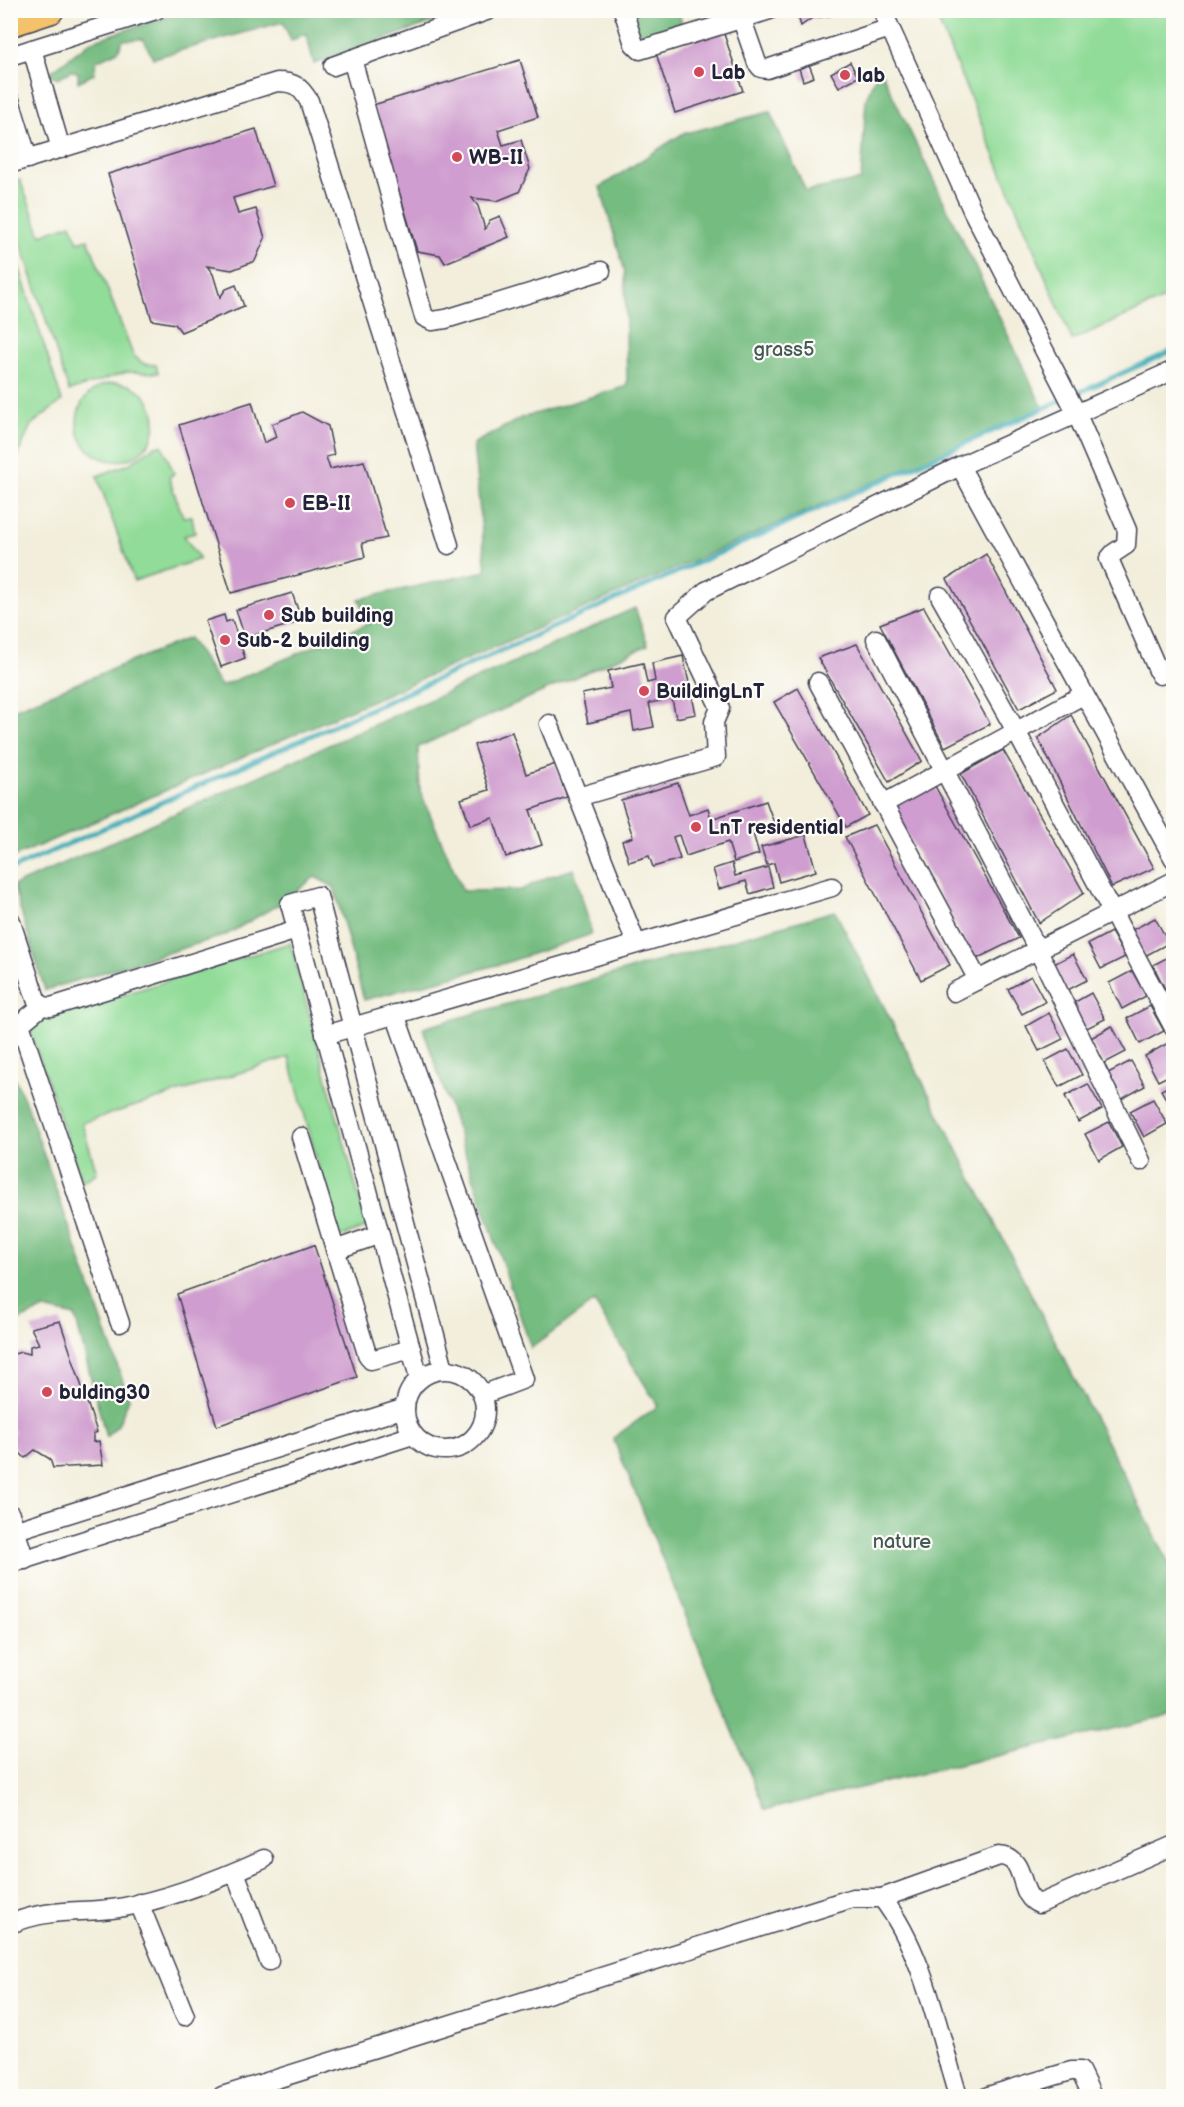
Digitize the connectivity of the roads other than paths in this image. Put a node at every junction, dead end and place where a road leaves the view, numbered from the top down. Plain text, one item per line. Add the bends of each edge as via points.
1 (50, 10) edge
2 (156, 10) edge
3 (489, 10) edge
4 (623, 10) edge
5 (770, 10) edge
6 (882, 10) edge
7 (742, 20) junction
8 (10, 23) edge
9 (890, 28) junction
10 (32, 49) junction
11 (10, 56) edge
12 (352, 59) junction
13 (333, 66) dead end
14 (10, 100) edge
15 (61, 148) junction
16 (19, 161) edge
17 (601, 271) dead end
18 (1173, 370) edge
19 (1076, 412) junction
20 (960, 466) junction
21 (449, 545) dead end
22 (940, 596) dead end
23 (876, 639) dead end
24 (1160, 675) dead end
25 (818, 682) dead end
26 (1083, 694) junction
27 (549, 724) dead end
28 (1016, 731) junction
29 (944, 769) junction
30 (578, 797) junction
31 (884, 804) junction
32 (1173, 859) edge
33 (1173, 881) edge
34 (832, 887) dead end
35 (1112, 914) junction
36 (10, 919) edge
37 (297, 930) junction
38 (636, 943) junction
39 (1038, 950) junction
40 (978, 980) junction
41 (954, 992) dead end
42 (42, 1006) junction
43 (395, 1014) junction
44 (353, 1026) junction
45 (1173, 1028) edge
46 (325, 1035) junction
47 (301, 1137) dead end
48 (1141, 1161) dead end
49 (380, 1234) junction
50 (335, 1250) junction
51 (120, 1323) dead end
52 (411, 1349) junction
53 (444, 1369) junction
54 (419, 1378) junction
55 (482, 1395) junction
56 (405, 1407) junction
57 (413, 1435) junction
58 (12, 1526) edge
59 (18, 1562) edge
60 (1173, 1845) edge
61 (264, 1858) dead end
62 (235, 1872) junction
63 (882, 1898) junction
64 (139, 1903) junction
65 (10, 1924) edge
66 (269, 1961) dead end
67 (185, 2016) dead end
68 (222, 2097) edge
69 (958, 2097) edge
70 (988, 2097) edge
71 (1092, 2097) edge

1 - 8 highway
2 - 10 street
3 - 12 street
4 - 7 street via 634,44 640,50
5 - 7 street
6 - 9 street
7 - 9 street via 757,63 767,69
9 - 19 street via 973,212
10 - 11 street
10 - 15 street
12 - 13 street
12 - 17 street via 424,317 432,321 446,319
14 - 16 street
15 - 16 street
15 - 21 street via 277,82 292,82 302,89
18 - 19 street
19 - 20 street
19 - 24 street via 1127,530 1126,545 1109,559
20 - 26 street
20 - 30 street via 706,591 677,617 720,708 714,722 717,757
22 - 28 street
23 - 29 street
25 - 31 street
26 - 28 street
26 - 32 street
27 - 30 street
28 - 29 street
28 - 35 street
29 - 31 street
29 - 39 street
30 - 38 street
31 - 40 street
33 - 35 street
34 - 38 street
35 - 39 street
35 - 45 street
36 - 42 street via 36,999
37 - 42 street via 51,1007
37 - 44 street via 290,904 318,896
37 - 46 street
38 - 43 street
39 - 40 street
39 - 48 street
40 - 41 street
42 - 51 street via 20,1028
43 - 44 street
43 - 55 street via 524,1379
44 - 46 street
44 - 53 street
46 - 49 street
47 - 50 street
49 - 50 street
49 - 52 street
50 - 52 street via 371,1360
52 - 54 street
53 - 54 street
53 - 55 street via 470,1379
54 - 56 street
55 - 57 street via 485,1417 480,1430 459,1448 434,1449
56 - 57 street via 407,1425
56 - 58 street
57 - 59 street
58 - 59 street
60 - 63 street via 1039,1904 1030,1898 1016,1863 1008,1856
61 - 62 street
62 - 64 street
62 - 66 street
63 - 68 street via 853,1898
63 - 69 street via 897,1916 913,1950
64 - 65 street via 119,1908 43,1912
64 - 67 street
70 - 71 street via 1071,2071 1080,2071

